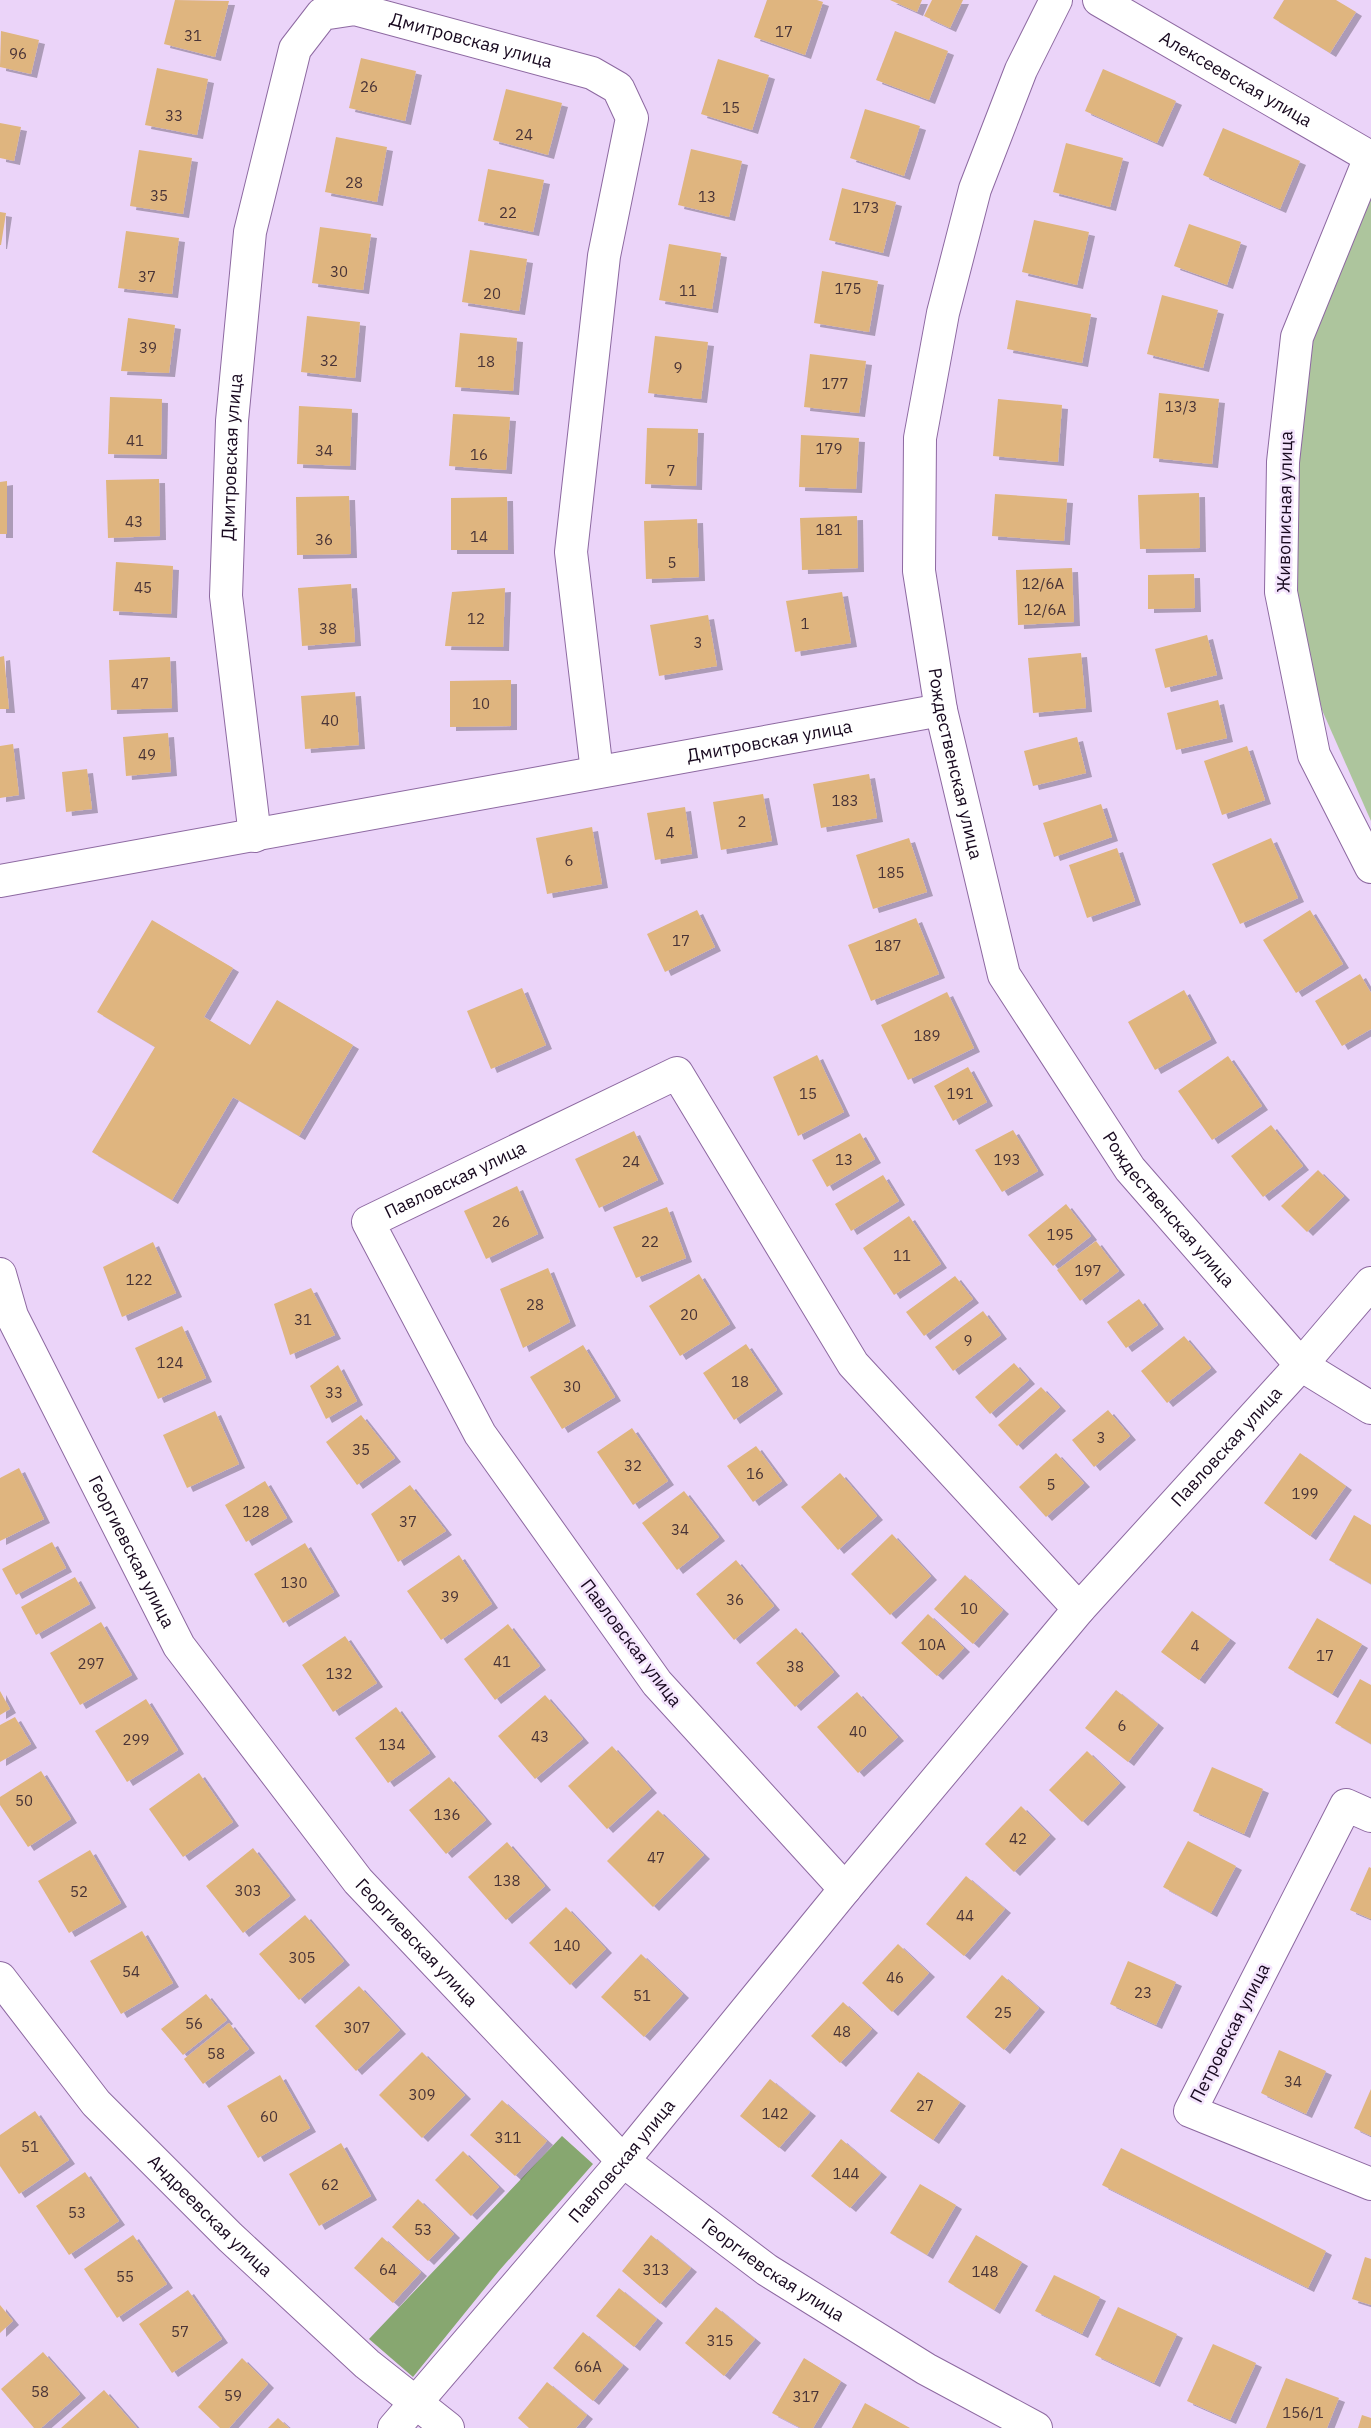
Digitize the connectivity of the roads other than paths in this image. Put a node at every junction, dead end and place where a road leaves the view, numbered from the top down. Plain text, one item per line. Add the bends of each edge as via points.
1 (1056, 0) edge
2 (1100, 0) edge
3 (1371, 156) edge
4 (941, 710) junction
5 (597, 772) junction
6 (255, 836) junction
7 (1371, 867) edge
8 (0, 881) edge
9 (0, 1274) edge
10 (1371, 1283) edge
11 (1301, 1365) junction
12 (1371, 1408) edge
13 (1079, 1610) junction
14 (1371, 1816) edge
15 (845, 1890) junction
16 (0, 1978) edge
17 (623, 2161) junction
18 (1371, 2184) edge
19 (415, 2402) junction
20 (394, 2428) edge
21 (448, 2428) edge
22 (1036, 2428) edge

1 - 4 street, Рождественская улица via 1021,70 975,189 943,313 920,438 919,571
2 - 3 street, Алексеевская улица
3 - 7 street, Живописная улица via 1297,337 1282,462 1281,592 1314,754
4 - 5 street, Дмитровская улица
4 - 11 street, Рождественская улица via 1004,975 1130,1169
5 - 6 street, Дмитровская улица
5 - 6 street, Дмитровская улица via 571,552 604,256 632,118 618,88 592,73 355,9 322,14 296,49 250,232 232,421 226,596
6 - 8 street, Дмитровская улица
9 - 17 street, Георгиевская улица via 12,1316 179,1646 358,1881
10 - 11 street, Павловская улица
11 - 12 street, Рождественская улица
11 - 13 street, Павловская улица
13 - 15 street, Павловская улица
13 - 15 street, Павловская улица via 853,1364 677,1073 369,1222 480,1434 650,1674
14 - 18 street, Петровская улица via 1346,1805 1190,2111
15 - 17 street, Павловская улица
16 - 19 street, Андреевская улица via 96,2103 230,2237 367,2364
17 - 19 street, Павловская улица
17 - 22 street, Георгиевская улица via 767,2270 926,2369
19 - 20 street, Павловская улица
19 - 21 street, Андреевская улица

